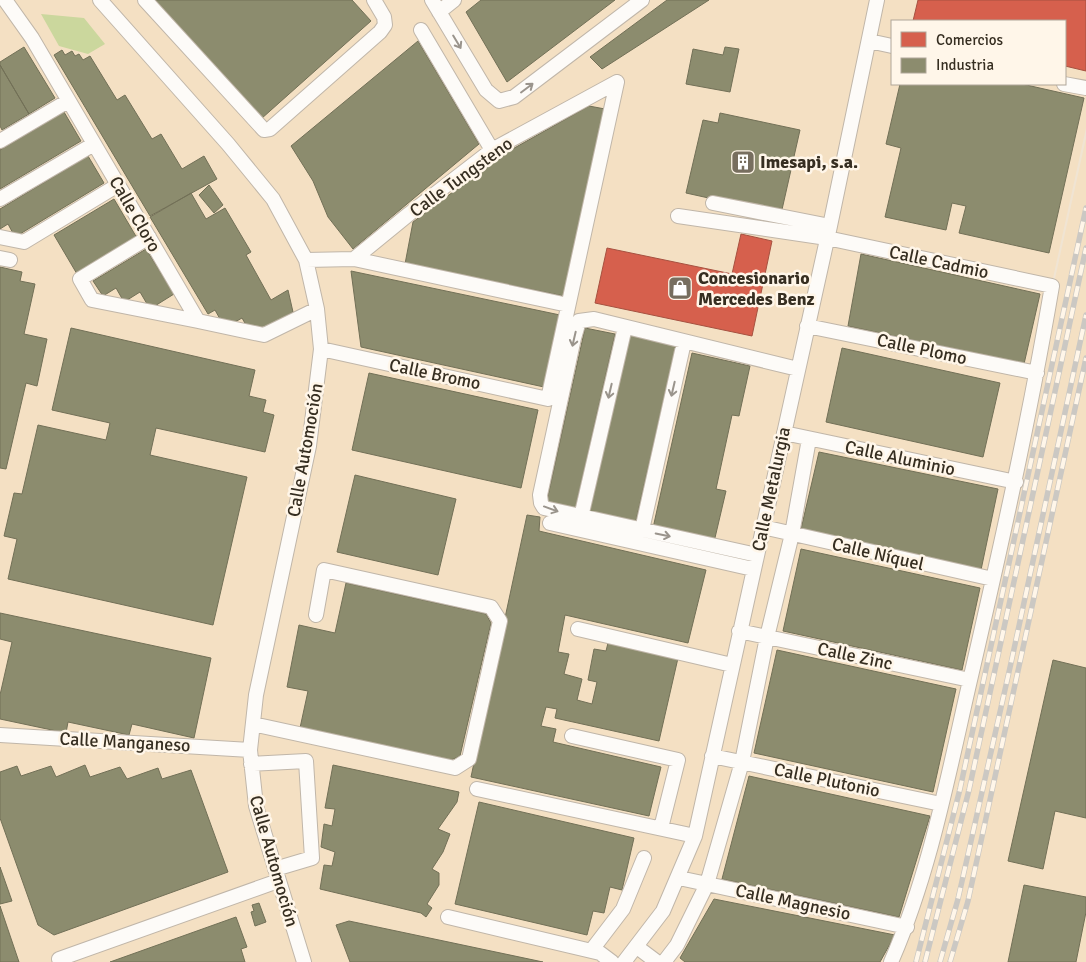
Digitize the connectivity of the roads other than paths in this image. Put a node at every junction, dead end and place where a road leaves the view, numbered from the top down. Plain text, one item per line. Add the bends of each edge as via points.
1 (5, 0) edge
2 (100, 0) edge
3 (145, 0) edge
4 (374, 0) edge
5 (454, 0) edge
6 (642, 0) edge
7 (877, 0) edge
8 (436, 6) edge
9 (420, 30) dead end
10 (869, 41) junction
11 (891, 46) edge
12 (1066, 84) edge
13 (1086, 88) edge
14 (68, 101) junction
15 (0, 141) edge
16 (94, 144) junction
17 (492, 150) junction
18 (118, 186) junction
19 (0, 199) edge
20 (713, 203) dead end
21 (678, 216) dead end
22 (828, 232) junction
23 (0, 237) edge
24 (149, 237) junction
25 (306, 260) junction
26 (354, 260) junction
27 (568, 305) junction
28 (316, 309) junction
29 (198, 321) junction
30 (807, 326) junction
31 (625, 327) junction
32 (684, 342) junction
33 (321, 348) junction
34 (798, 369) junction
35 (1037, 373) junction
36 (784, 433) junction
37 (809, 439) junction
38 (1016, 482) junction
39 (581, 517) junction
40 (550, 523) dead end
41 (763, 527) junction
42 (642, 530) junction
43 (792, 534) junction
44 (757, 554) junction
45 (754, 569) junction
46 (993, 580) junction
47 (316, 615) dead end
48 (578, 629) dead end
49 (739, 631) junction
50 (767, 637) junction
51 (732, 665) junction
52 (970, 680) junction
53 (253, 724) junction
54 (0, 735) edge
55 (572, 736) dead end
56 (712, 756) junction
57 (250, 757) junction
58 (742, 762) junction
59 (477, 789) dead end
60 (941, 804) junction
61 (661, 828) junction
62 (694, 836) junction
63 (644, 858) dead end
64 (276, 875) junction
65 (679, 878) junction
66 (707, 884) junction
67 (448, 917) dead end
68 (907, 927) junction
69 (637, 946) junction
70 (591, 951) junction
71 (58, 959) dead end
72 (304, 962) edge
73 (612, 962) edge
74 (624, 962) edge
75 (657, 962) edge
76 (664, 962) edge
77 (891, 962) edge

1 - 14 street, Calle Cloro via 32,38
2 - 25 street, Calle Automoción via 272,198
3 - 4 street via 264,130 270,129 380,32 385,24 384,17
5 - 8 street
8 -> 6 street via 486,90 499,101 514,97
7 - 10 street, Calle Metalurgia
9 - 17 street
10 - 11 street
10 - 22 street, Calle Metalurgia
12 - 13 street
14 - 15 street
14 - 16 street, Calle Cloro
16 - 18 street, Calle Cloro
16 - 19 street
17 - 26 street, Calle Tungsteno
17 - 27 street, Calle Tungsteno via 616,82
18 - 23 street via 24,242
18 - 24 street, Calle Cloro
20 - 22 street
21 - 22 street
22 - 30 street, Calle Metalurgia
22 - 35 street, Calle Cadmio via 1052,286
24 - 29 street, Calle Cloro
24 - 29 street via 80,279 92,300
25 - 26 street
25 - 28 street, Calle Automoción
26 - 27 street
27 - 33 street, Calle Bromo via 548,398
28 - 29 street via 264,335
28 - 33 street, Calle Automoción
30 - 34 street, Calle Metalurgia
30 - 35 street, Calle Plomo
31 - 32 street
31 -> 39 street
31 -> 39 street via 583,319 579,321 574,338 540,495 544,508
32 - 34 street
32 -> 42 street
33 - 53 street, Calle Automoción via 309,446 256,695
34 - 36 street, Calle Metalurgia
35 - 38 street
36 - 37 street, Calle Aluminio
36 - 41 street, Calle Metalurgia
37 - 38 street, Calle Aluminio
37 - 43 street
38 - 46 street
39 - 42 street
40 - 45 street
41 - 43 street, Calle Níquel
41 - 44 street, Calle Metalurgia
42 -> 44 street
43 - 46 street, Calle Níquel
43 - 50 street
44 - 45 street, Calle Metalurgia
45 - 49 street, Calle Metalurgia
46 - 52 street
47 - 53 street via 324,570 491,607 500,621 469,759 455,768
48 - 51 street
49 - 50 street, Calle Zinc
49 - 51 street, Calle Metalurgia
50 - 52 street, Calle Zinc
50 - 58 street
51 - 56 street, Calle Metalurgia
52 - 60 street
53 - 57 street, Calle Automoción
54 - 57 street, Calle Manganeso
55 - 61 street via 678,760
56 - 58 street, Calle Plutonio
56 - 62 street, Calle Metalurgia
57 - 64 street, Calle Automoción via 256,806
57 - 64 street, Calle Manganeso via 306,761 312,858
58 - 60 street, Calle Plutonio
58 - 66 street
59 - 61 street
60 - 68 street
61 - 62 street
62 - 65 street, Calle Metalurgia
63 - 70 street via 623,909
64 - 71 street
64 - 72 street, Calle Automoción
65 - 66 street, Calle Magnesio
65 - 69 street, Calle Metalurgia via 663,912
66 - 68 street, Calle Magnesio
66 - 76 street via 677,945
67 - 70 street
68 - 77 street
69 - 74 street, Calle Metalurgia
69 - 75 street
70 - 73 street

